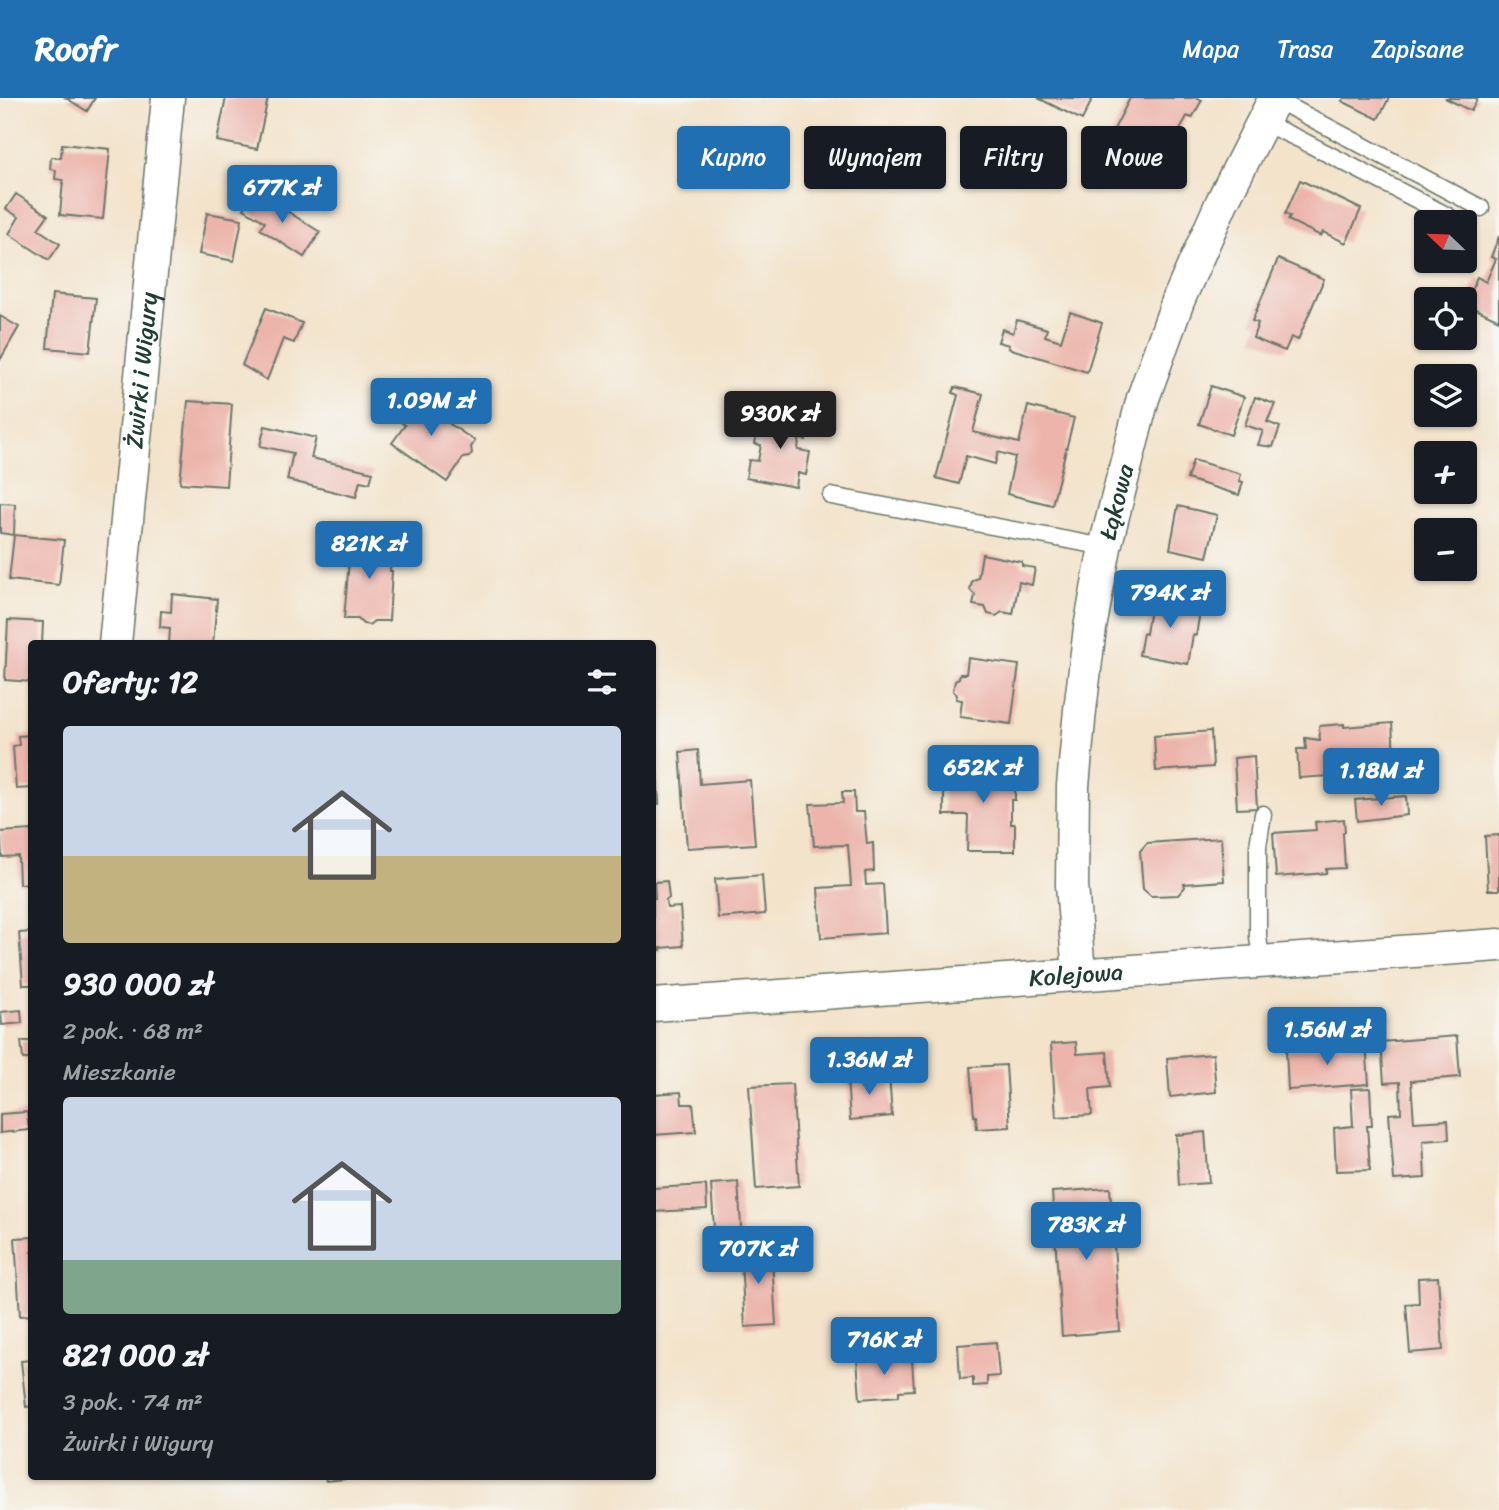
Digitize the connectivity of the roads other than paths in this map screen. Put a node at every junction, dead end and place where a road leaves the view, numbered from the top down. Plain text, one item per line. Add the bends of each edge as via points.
1 (168, 98) edge
2 (1271, 106) edge
3 (1480, 208) dead end
4 (1436, 210) edge
5 (831, 496) dead end
6 (1105, 547) junction
7 (115, 640) edge
8 (1263, 814) dead end
9 (1499, 945) edge
10 (1261, 961) junction
11 (1079, 974) junction
12 (656, 1005) edge

1 - 7 street, Żwirki i Wigury
2 - 3 lane
2 - 4 lane via 1299,139
2 - 6 street, Łąkowa via 1178,301 1143,398
5 - 6 lane
6 - 11 street, Łąkowa via 1090,628 1073,786 1072,885
8 - 10 lane via 1258,846
9 - 10 street, Kolejowa
10 - 11 street, Kolejowa
11 - 12 street, Kolejowa

